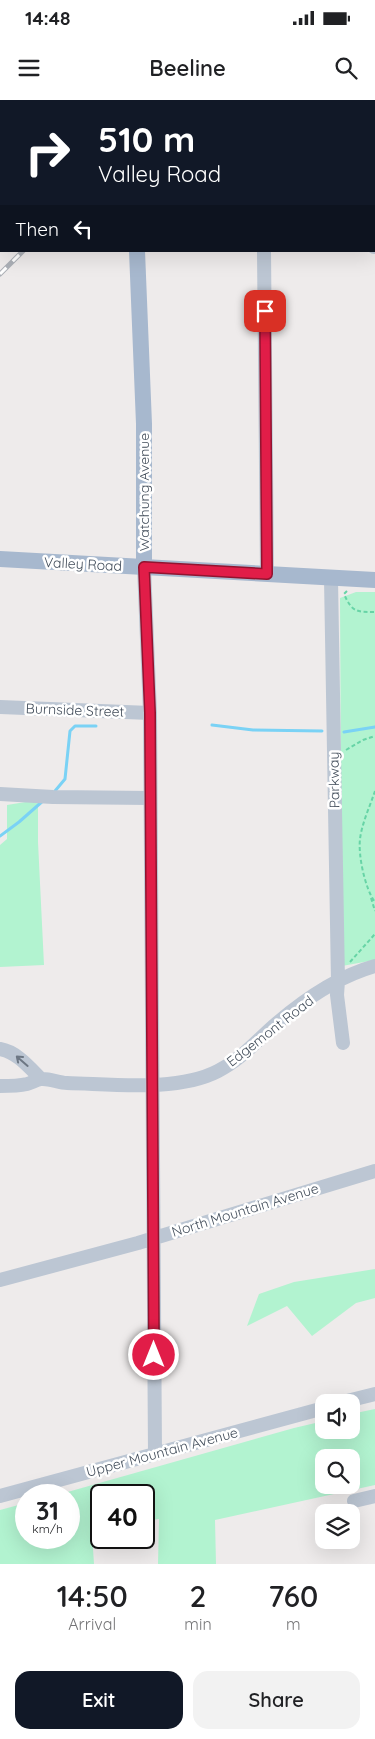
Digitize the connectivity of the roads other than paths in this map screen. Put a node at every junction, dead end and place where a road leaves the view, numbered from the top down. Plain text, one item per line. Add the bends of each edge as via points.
1 (138, 252) edge
2 (264, 252) edge
3 (0, 559) edge
4 (144, 567) junction
5 (267, 574) junction
6 (331, 578) junction
7 (375, 580) edge
8 (0, 707) edge
9 (150, 713) junction
10 (0, 794) edge
11 (150, 798) junction
12 (375, 966) edge
13 (338, 981) junction
14 (343, 1043) dead end
15 (0, 1049) edge
16 (42, 1079) junction
17 (153, 1085) junction
18 (0, 1086) edge
19 (375, 1171) edge
20 (154, 1238) junction
21 (0, 1280) edge
22 (375, 1394) edge
23 (360, 1398) edge
24 (315, 1410) edge
25 (155, 1453) junction
26 (0, 1496) edge
27 (375, 1496) edge
28 (354, 1502) dead end

1 - 4 main road, Watchung Avenue via 144,424
2 - 5 street
3 - 4 main road, Valley Road
4 - 5 main road, Valley Road
4 - 9 street, Watchung Avenue
5 - 6 main road, Valley Road
6 - 7 main road, Valley Road
6 - 13 street, Parkway
8 - 9 street, Burnside Street
9 - 11 street, Watchung Avenue
10 - 11 street
11 - 17 street, Watchung Avenue
12 - 13 street, Edgemont Road
13 - 14 street, Parkway
13 - 17 street, Edgemont Road via 295,1009 244,1054 217,1072 183,1082
16 -> 15 street via 20,1058
16 - 17 street, Edgemont Road via 64,1083
16 - 18 street, Edgemont Road
17 - 20 street, Watchung Avenue
19 - 20 street, North Mountain Avenue
20 - 21 street, North Mountain Avenue
20 - 25 street, Watchung Avenue
22 - 23 street
24 - 25 street, Upper Mountain Avenue
25 - 26 street, Upper Mountain Avenue
27 - 28 street

